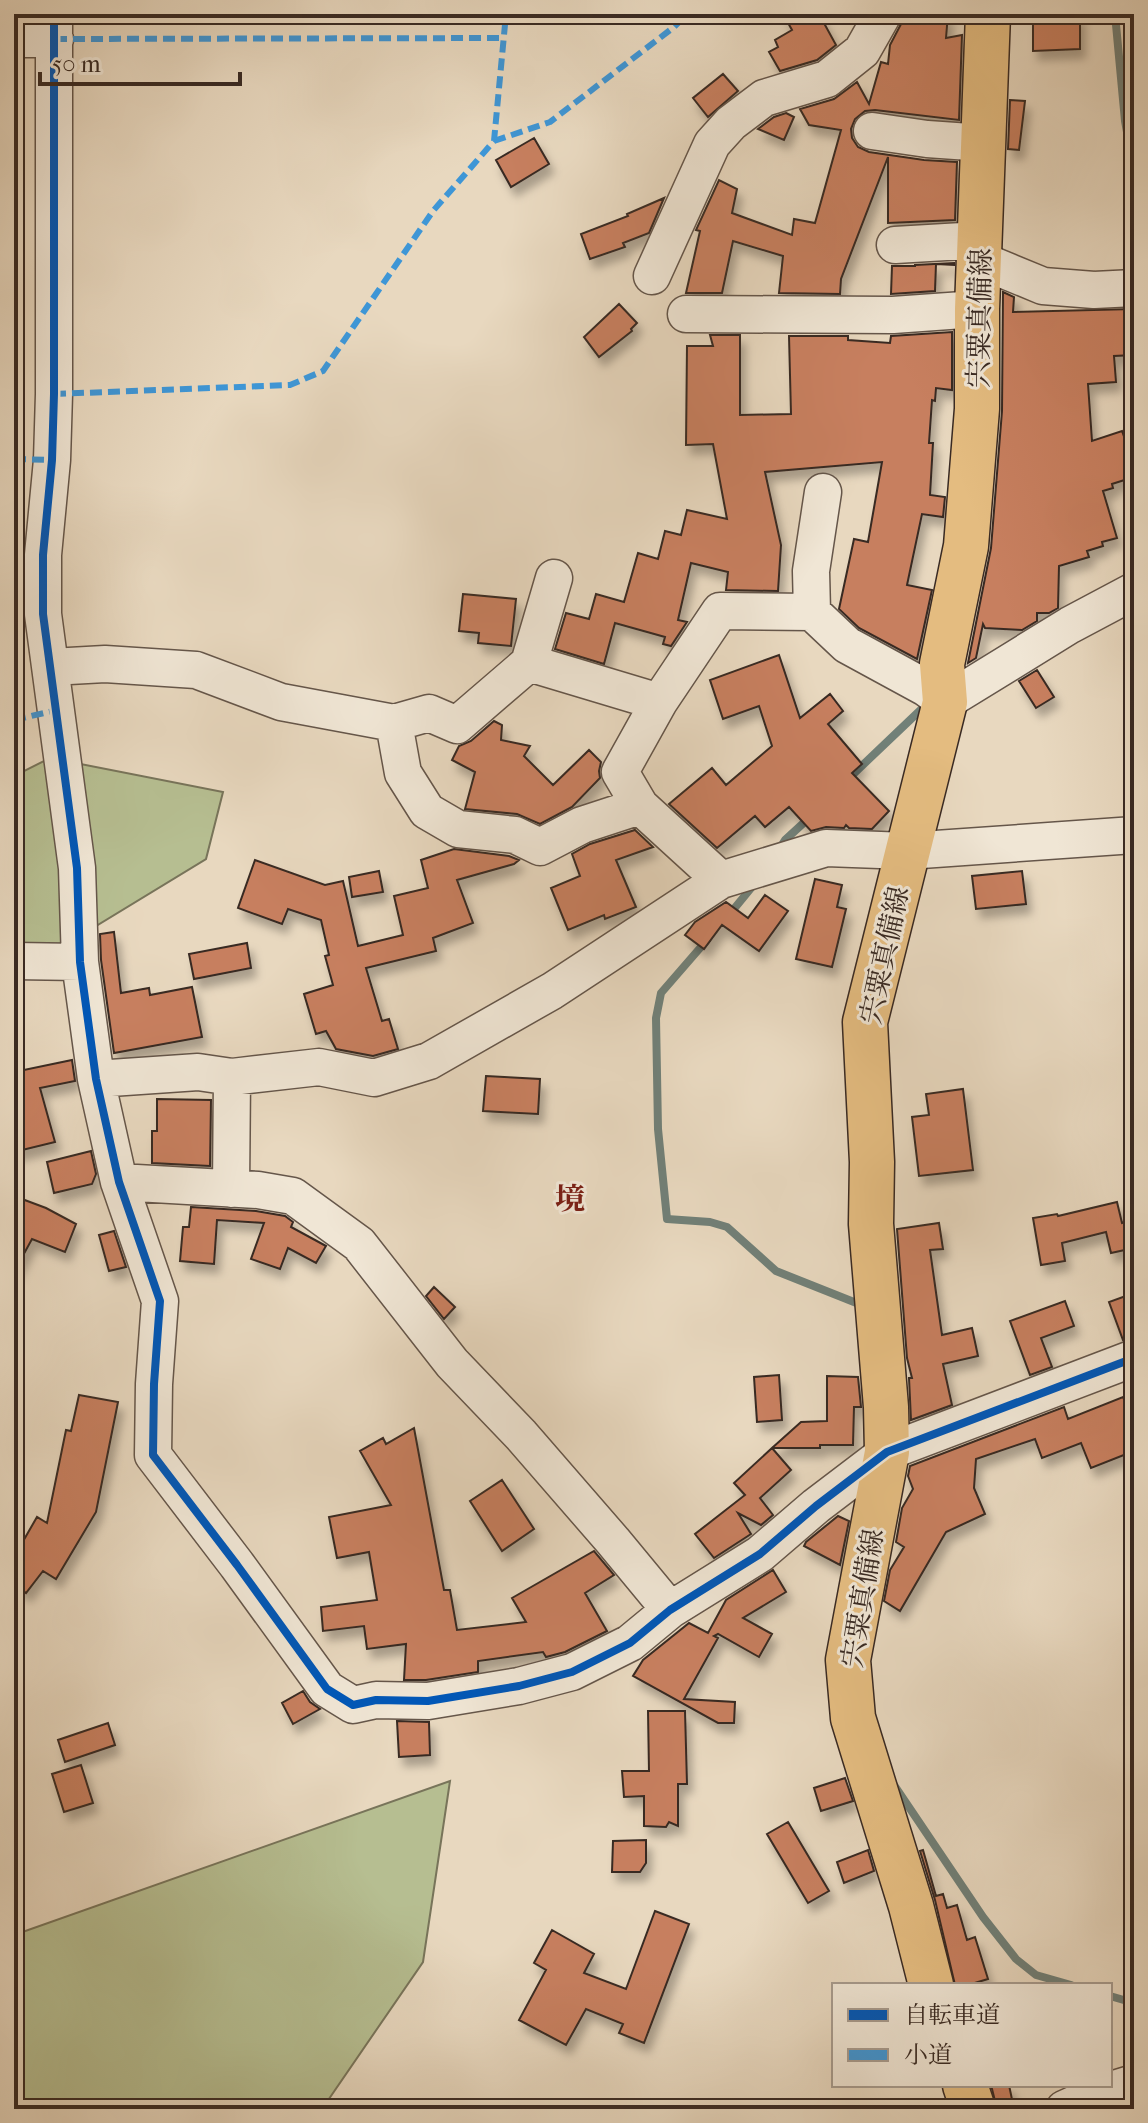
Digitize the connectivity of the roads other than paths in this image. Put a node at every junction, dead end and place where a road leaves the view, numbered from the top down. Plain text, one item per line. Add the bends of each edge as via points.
1 (883, 14) edge
2 (988, 14) edge
3 (55, 27) edge
4 (14, 39) edge
5 (872, 131) dead end
6 (984, 143) junction
7 (895, 245) dead end
8 (980, 250) junction
9 (652, 276) dead end
10 (1134, 288) edge
11 (977, 309) junction
12 (686, 314) dead end
13 (823, 492) dead end
14 (554, 578) dead end
15 (1134, 591) edge
16 (812, 612) junction
17 (529, 663) junction
18 (51, 667) junction
19 (659, 702) junction
20 (945, 702) junction
21 (394, 723) junction
22 (640, 806) junction
23 (1134, 835) edge
24 (907, 851) junction
25 (721, 880) junction
26 (14, 961) edge
27 (80, 962) junction
28 (232, 1077) junction
29 (96, 1079) junction
30 (119, 1182) junction
31 (231, 1189) junction
32 (1134, 1358) edge
33 (887, 1452) junction
34 (670, 1610) junction
35 (930, 1983) edge
36 (1134, 2083) edge
37 (966, 2087) edge
38 (973, 2109) edge
39 (1064, 2109) edge

1 - 9 street via 862,51 827,79 764,98 712,144
2 - 6 main road, 宍粟真備線
3 - 4 street
3 - 18 street via 54,394 43,555 43,614
5 - 6 street
6 - 8 main road, 宍粟真備線
7 - 8 street
8 - 10 street via 1043,286
8 - 11 main road, 宍粟真備線
11 - 12 street via 893,315
11 - 20 main road, 宍粟真備線 via 977,409 967,530 942,664
13 - 16 street via 811,571
14 - 17 street
15 - 20 street
16 - 19 street via 720,611
16 - 20 street via 847,645
17 - 19 street
17 - 21 street via 457,725 429,713
18 - 21 street via 105,664 196,670 281,702
18 - 27 street via 77,868
19 - 22 street via 620,772
20 - 24 main road, 宍粟真備線
21 - 22 street via 403,773 427,811 458,829 515,835 540,847 582,825
22 - 25 street
23 - 24 street
24 - 25 street via 826,848
24 - 33 main road, 宍粟真備線 via 865,1022 871,1224
25 - 28 street via 565,982 429,1061 374,1078 319,1067
26 - 27 street
27 - 29 street
28 - 29 street via 198,1072
28 - 31 street
29 - 30 street
30 - 31 street
30 - 34 street via 160,1301 153,1455 327,1689 353,1705 428,1701 519,1686 572,1672 630,1643
31 - 34 street via 293,1196 359,1244 452,1363 521,1435
32 - 33 street
33 - 34 street via 760,1554
33 - 35 main road, 宍粟真備線 via 848,1660 856,1730
36 - 39 street
37 - 38 main road

